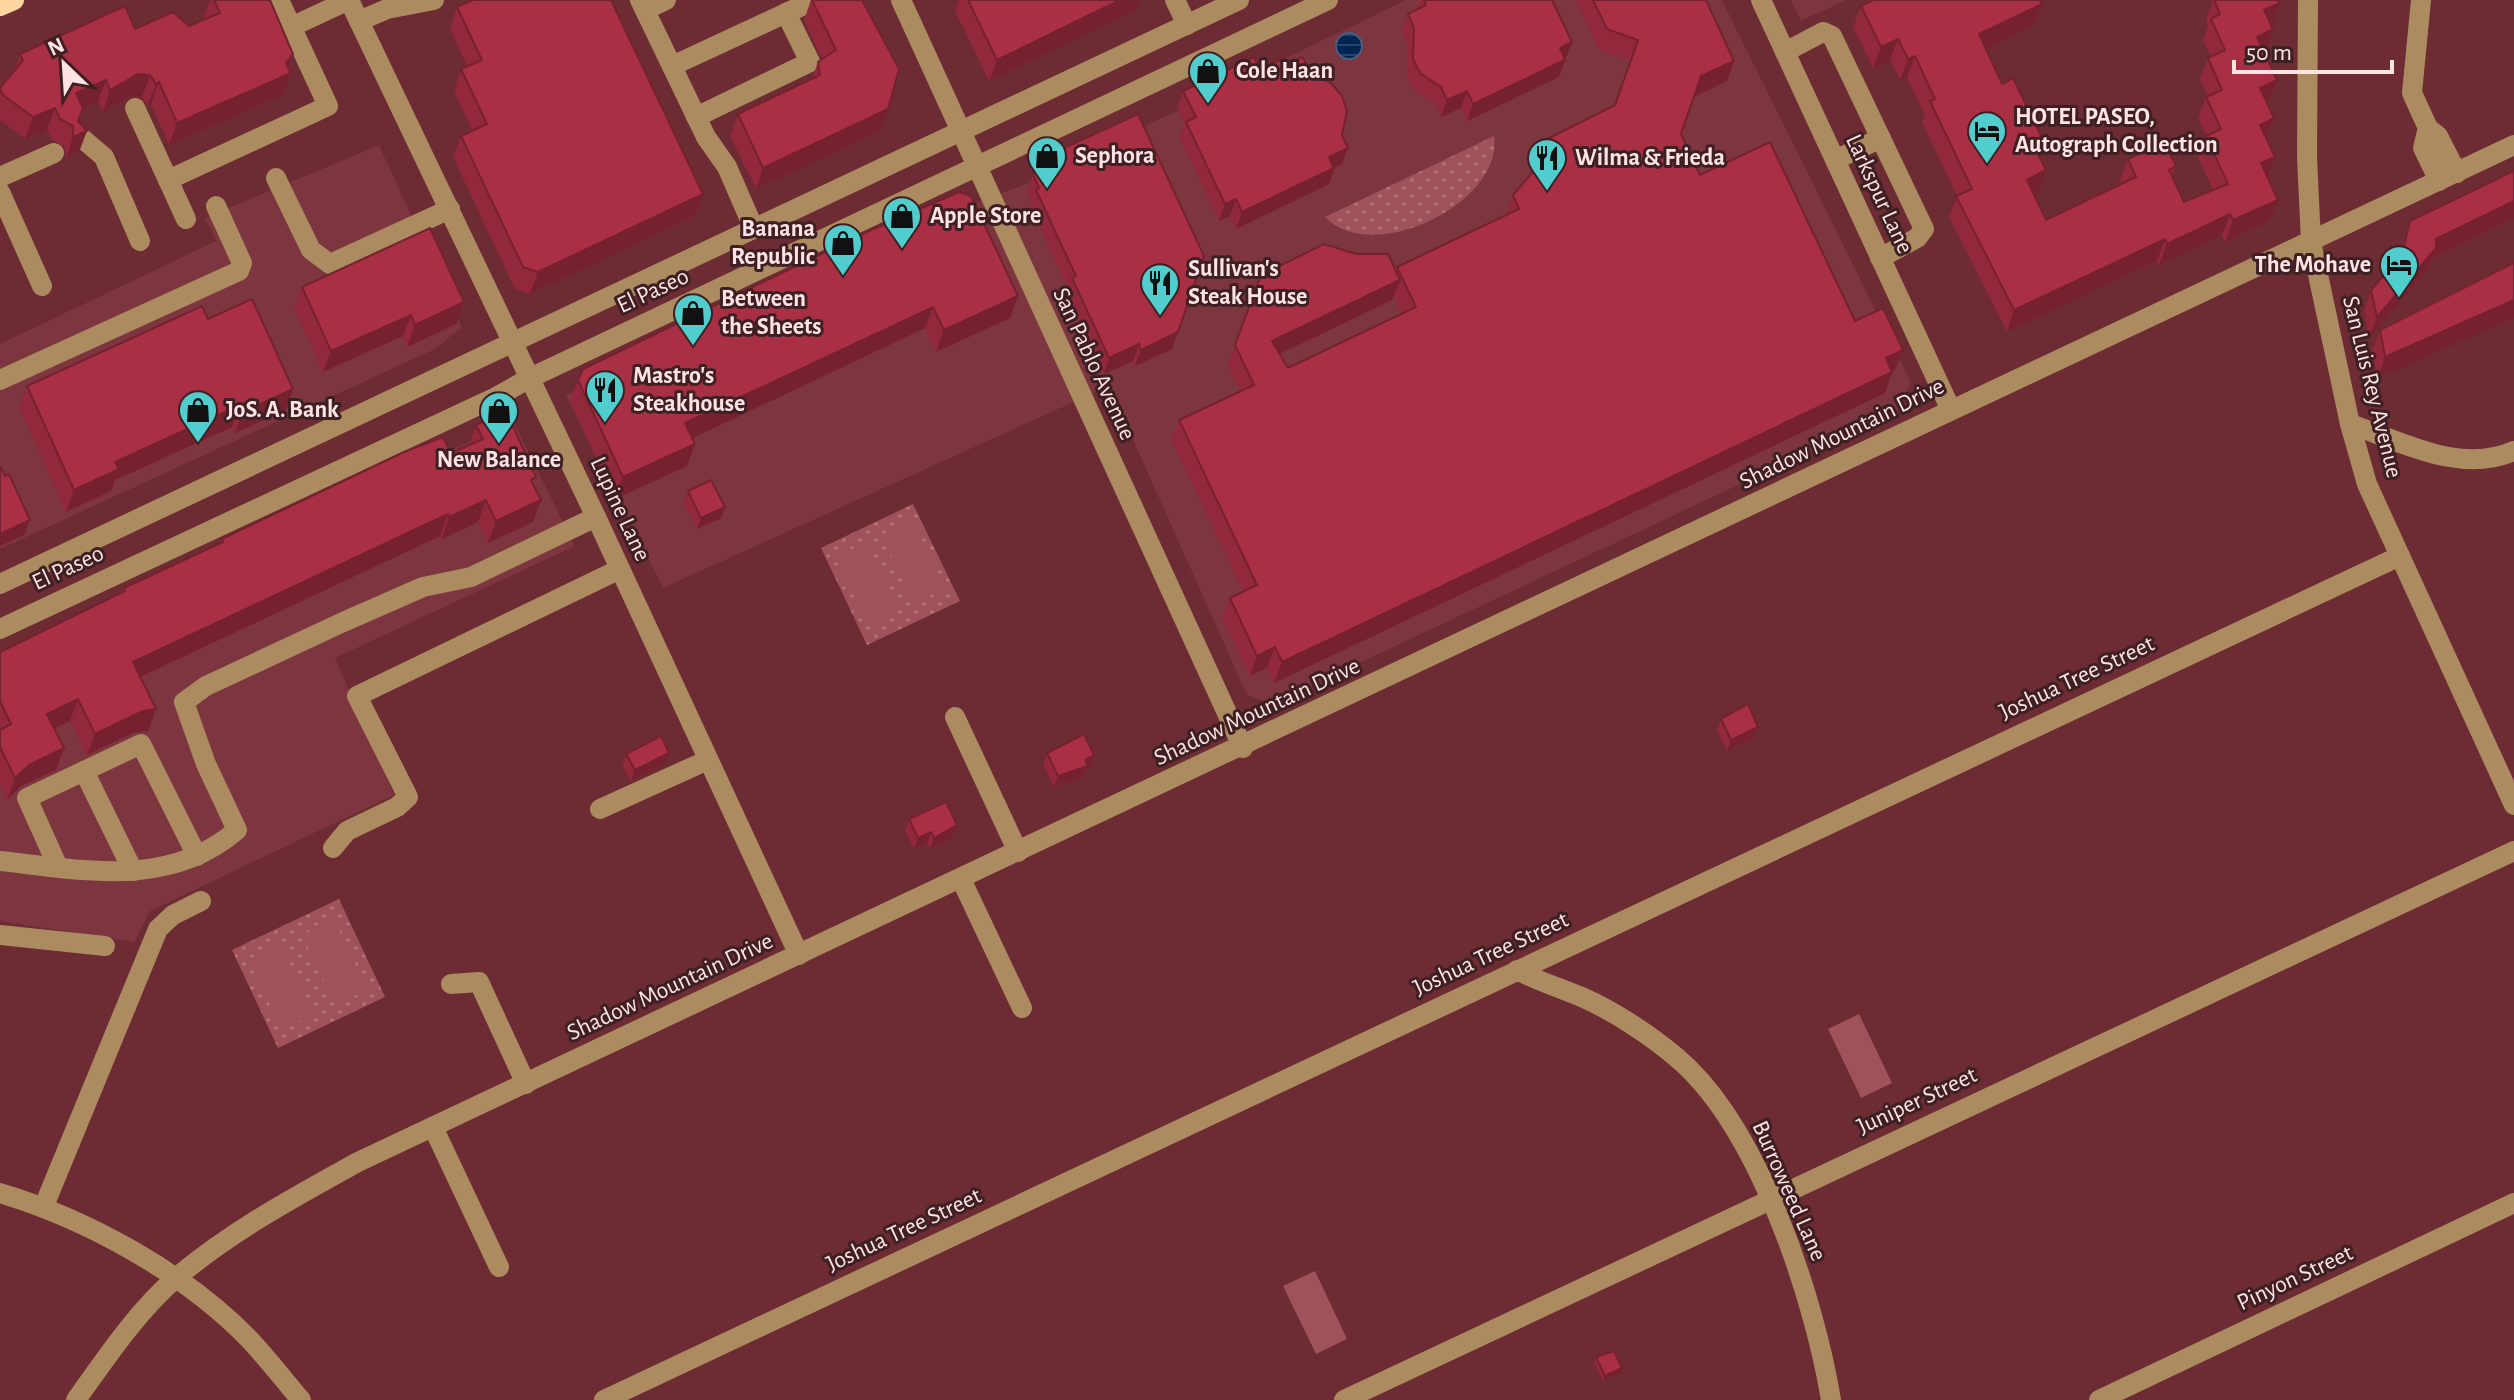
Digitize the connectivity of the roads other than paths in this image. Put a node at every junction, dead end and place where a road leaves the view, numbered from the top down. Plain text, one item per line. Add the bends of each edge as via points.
1 (14, 0) edge
2 (279, 0) edge
3 (349, 0) edge
4 (434, 0) edge
5 (666, 0) edge
6 (815, 0) edge
7 (1175, 0) edge
8 (1239, 0) edge
9 (1288, 0) edge
10 (1328, 0) edge
11 (2308, 0) edge
12 (2421, 0) edge
13 (906, 2) edge
14 (1767, 2) edge
15 (642, 5) edge
16 (0, 6) edge
17 (786, 13) junction
18 (359, 21) junction
19 (1281, 22) junction
20 (1187, 25) junction
21 (291, 27) junction
22 (1785, 52) junction
23 (672, 66) junction
24 (135, 108) dead end
25 (696, 117) junction
26 (959, 133) junction
27 (1881, 138) junction
28 (83, 139) edge
29 (2514, 145) edge
30 (54, 153) dead end
31 (1835, 160) junction
32 (975, 166) junction
33 (0, 177) edge
34 (2448, 177) junction
35 (276, 178) dead end
36 (168, 180) junction
37 (0, 192) edge
38 (216, 206) dead end
39 (450, 209) junction
40 (186, 219) dead end
41 (754, 229) junction
42 (140, 241) dead end
43 (2311, 242) junction
44 (1880, 258) junction
45 (42, 286) dead end
46 (513, 342) junction
47 (530, 378) junction
48 (0, 380) edge
49 (1951, 410) junction
50 (2350, 424) junction
51 (2514, 451) edge
52 (596, 517) junction
53 (2400, 556) junction
54 (620, 569) junction
55 (0, 584) edge
56 (0, 629) edge
57 (955, 717) dead end
58 (1243, 748) junction
59 (708, 760) junction
60 (84, 771) junction
61 (2514, 805) edge
62 (600, 809) dead end
63 (333, 848) dead end
64 (2514, 851) edge
65 (1018, 852) junction
66 (197, 856) junction
67 (0, 861) edge
68 (58, 867) junction
69 (133, 871) junction
70 (961, 879) junction
71 (201, 901) dead end
72 (0, 935) edge
73 (105, 946) dead end
74 (799, 955) junction
75 (1517, 970) junction
76 (451, 984) dead end
77 (1022, 1008) dead end
78 (526, 1084) junction
79 (433, 1127) junction
80 (0, 1193) edge
81 (1770, 1199) junction
82 (2514, 1203) edge
83 (44, 1206) junction
84 (499, 1267) dead end
85 (175, 1279) junction
86 (76, 1400) edge
87 (301, 1400) edge
88 (604, 1400) edge
89 (1344, 1400) edge
90 (1831, 1400) edge
91 (2099, 1400) edge

1 - 16 main road
2 - 21 street
3 - 18 street, Lupine Lane
3 - 21 street
4 - 18 street via 387,9
5 - 15 street
6 - 17 street
7 - 20 street
8 - 20 street, El Paseo
9 - 19 street
10 - 19 street, El Paseo
11 - 43 street, San Luis Rey Avenue
12 - 34 street via 2412,93 2428,128 2423,148
13 - 26 street, San Pablo Avenue
14 - 22 street, Larkspur Lane
15 - 23 street
17 - 23 street
17 - 25 street via 810,62
18 - 39 street, Lupine Lane
19 - 32 street, El Paseo
20 - 26 street, El Paseo
21 - 36 street via 328,106
22 - 27 street via 1828,33
22 - 31 street, Larkspur Lane
23 - 25 street
24 - 36 street
25 - 41 street via 727,167
26 - 32 street, San Pablo Avenue
26 - 41 street, El Paseo
27 - 31 street
27 - 44 street via 1924,229
28 - 42 street via 104,157
29 - 34 street, Shadow Mountain Drive
30 - 33 street
31 - 44 street, Larkspur Lane
32 - 47 street, El Paseo
32 - 58 street, San Pablo Avenue
34 - 43 street, Shadow Mountain Drive
35 - 39 street via 311,250 330,264
36 - 40 street
37 - 45 street
38 - 48 street via 242,263 239,271
39 - 46 street, Lupine Lane
41 - 46 street, El Paseo
43 - 49 street, Shadow Mountain Drive
43 - 50 street, San Luis Rey Avenue
44 - 49 street, Larkspur Lane
46 - 47 street, Lupine Lane
46 - 55 street, El Paseo
47 - 52 street, Lupine Lane
47 - 56 street, El Paseo
49 - 58 street, Shadow Mountain Drive
50 - 51 street via 2476,462
50 - 53 street, San Luis Rey Avenue via 2367,484
52 - 54 street, Lupine Lane
52 - 66 street via 471,577 423,587 341,623 206,686 184,702 237,830
53 - 61 street, San Luis Rey Avenue
53 - 75 street, Joshua Tree Street
54 - 59 street, Lupine Lane
54 - 63 street via 357,696 408,797 347,831
57 - 65 street
58 - 65 street, Shadow Mountain Drive
59 - 62 street
59 - 74 street, Lupine Lane
60 - 66 street via 141,744
60 - 68 street via 27,798
60 - 69 street
64 - 81 street, Juniper Street
65 - 70 street, Shadow Mountain Drive
66 - 69 street via 172,867
67 - 68 street
68 - 69 street
70 - 74 street, Shadow Mountain Drive
70 - 77 street
71 - 83 street via 158,929
72 - 73 street
74 - 78 street, Shadow Mountain Drive
75 - 81 street, Burroweed Lane via 1584,998 1678,1058 1736,1131
75 - 88 street, Joshua Tree Street
76 - 78 street via 479,982
78 - 79 street, Shadow Mountain Drive
79 - 84 street
79 - 85 street, Shadow Mountain Drive via 246,1224
80 - 83 street
81 - 89 street, Juniper Street
81 - 90 street, Burroweed Lane via 1821,1338
82 - 91 street, Pinyon Street
83 - 85 street
85 - 86 street, Shadow Mountain Drive
85 - 87 street via 247,1337

